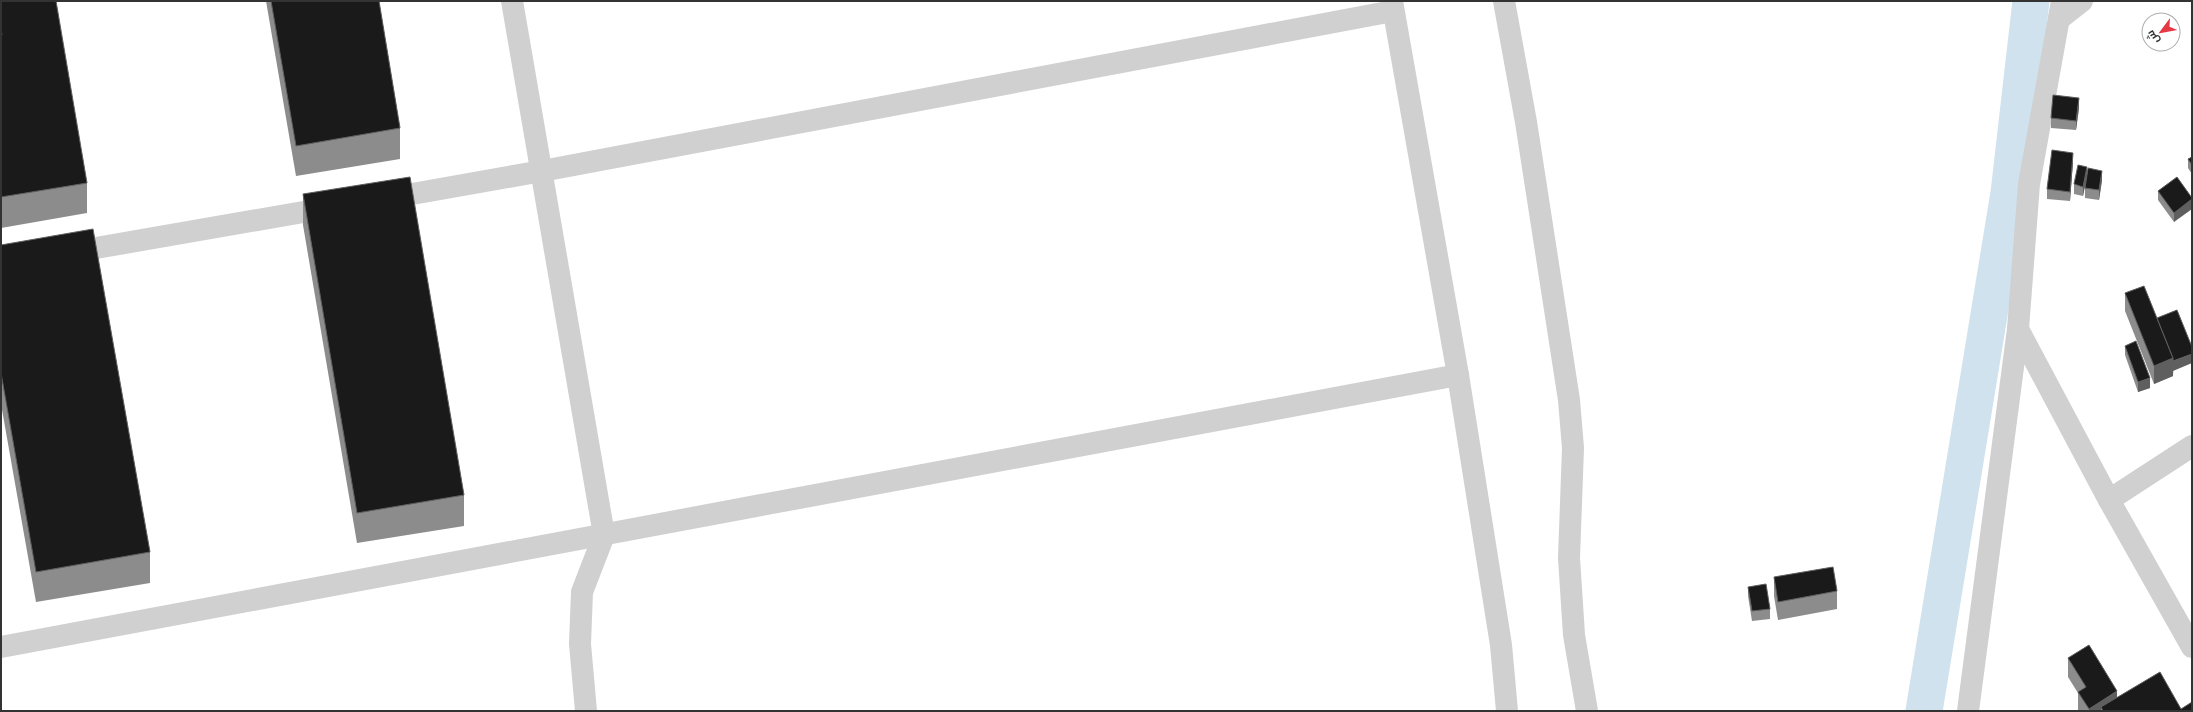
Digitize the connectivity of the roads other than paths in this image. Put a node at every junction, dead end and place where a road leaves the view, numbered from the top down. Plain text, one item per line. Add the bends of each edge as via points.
1 (512, 1) edge
2 (1504, 1) edge
3 (2082, 1) edge
4 (1393, 6) edge
5 (2061, 10) edge
6 (542, 171) junction
7 (48, 256) edge
8 (2018, 329) junction
9 (1458, 375) junction
10 (2192, 446) edge
11 (2109, 500) junction
12 (604, 535) junction
13 (1, 647) edge
14 (2192, 648) edge
15 (586, 711) edge
16 (1507, 711) edge
17 (1587, 711) edge
18 (1968, 711) edge

1 - 6 street
2 - 17 street via 1526,122 1569,400 1573,448 1569,558 1574,635
3 - 5 street
4 - 6 street
4 - 9 street
5 - 8 street via 2029,184
6 - 7 street
6 - 12 street
8 - 11 street
8 - 18 street
9 - 12 street
9 - 16 street via 1501,645
10 - 11 street
11 - 14 street
12 - 13 street
12 - 15 street via 582,592 580,644

